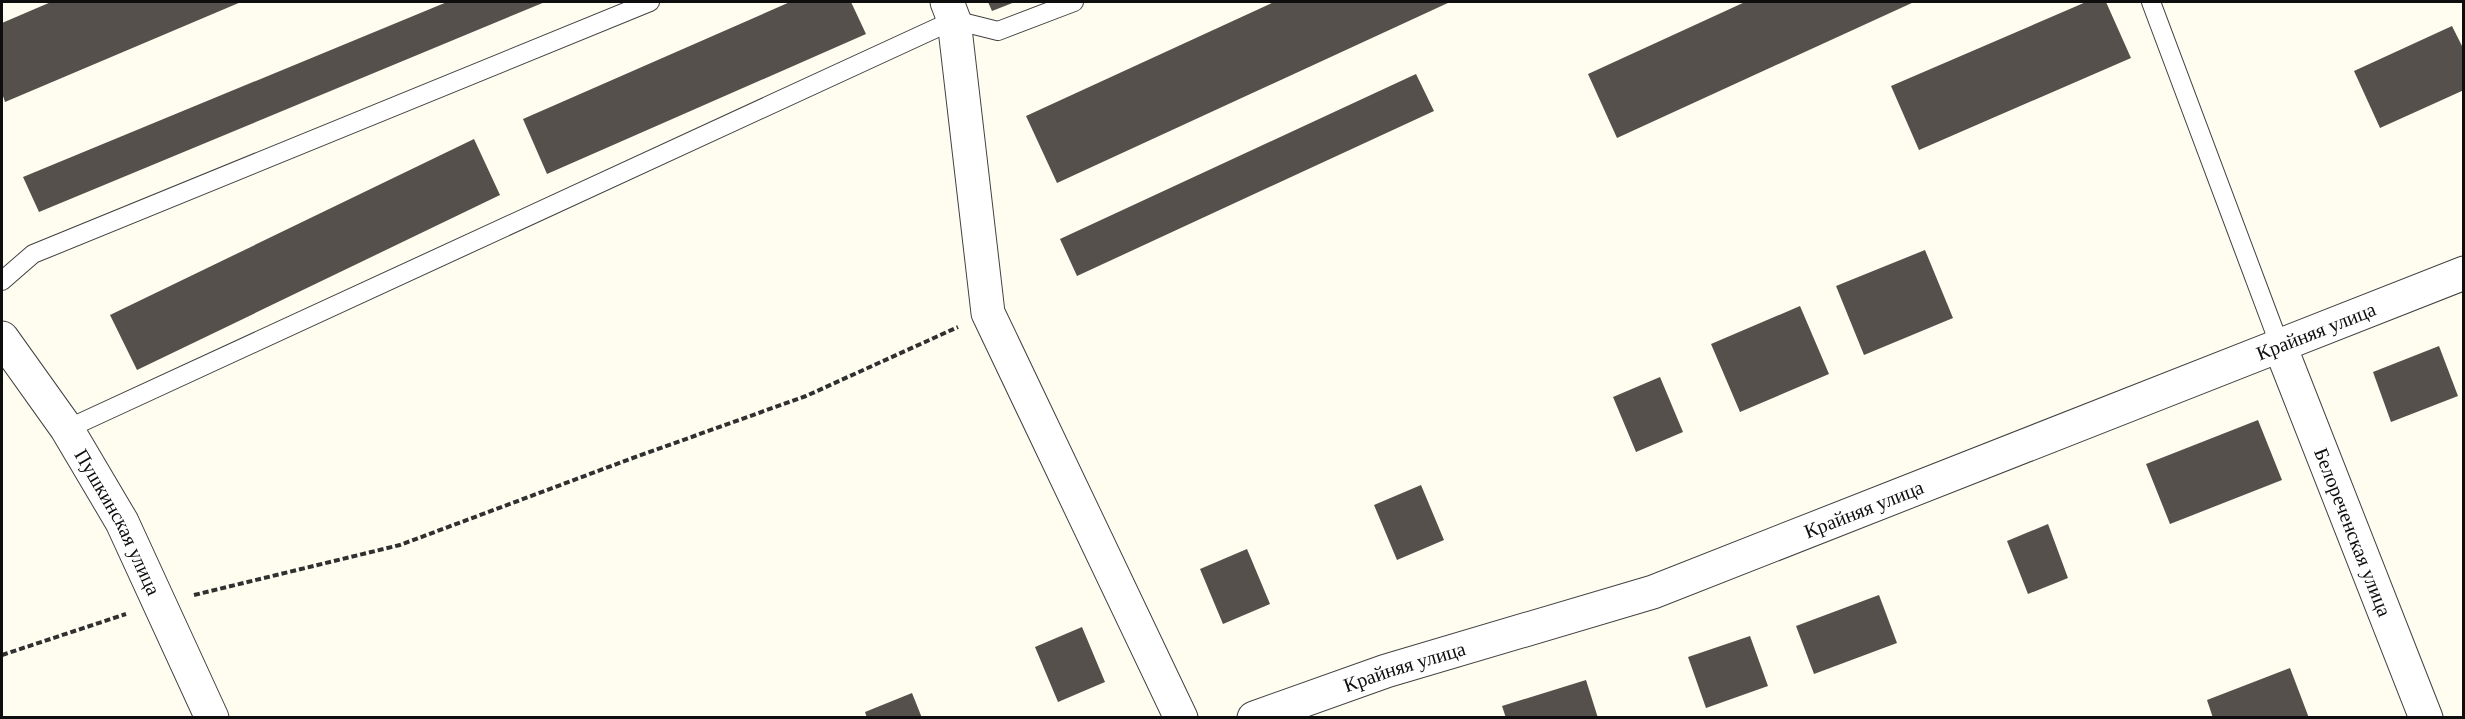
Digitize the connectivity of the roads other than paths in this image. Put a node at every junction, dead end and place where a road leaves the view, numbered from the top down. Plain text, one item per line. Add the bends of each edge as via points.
1 (650, 2) edge
2 (1074, 2) edge
3 (2151, 2) edge
4 (951, 11) edge
5 (2463, 273) edge
6 (2, 281) edge
7 (2, 338) edge
8 (2280, 346) junction
9 (67, 429) junction
10 (212, 717) edge
11 (1181, 717) edge
12 (1254, 717) edge
13 (2426, 717) edge

1 - 6 lane via 33,254
2 - 4 lane via 998,31
3 - 8 lane
4 - 9 lane
4 - 11 street via 988,313
5 - 8 street, Крайняя улица
7 - 9 street, Пушкинская улица
8 - 12 street, Крайняя улица via 1653,592 1386,671
8 - 13 street, Белореченская улица
9 - 10 street, Пушкинская улица via 122,522

